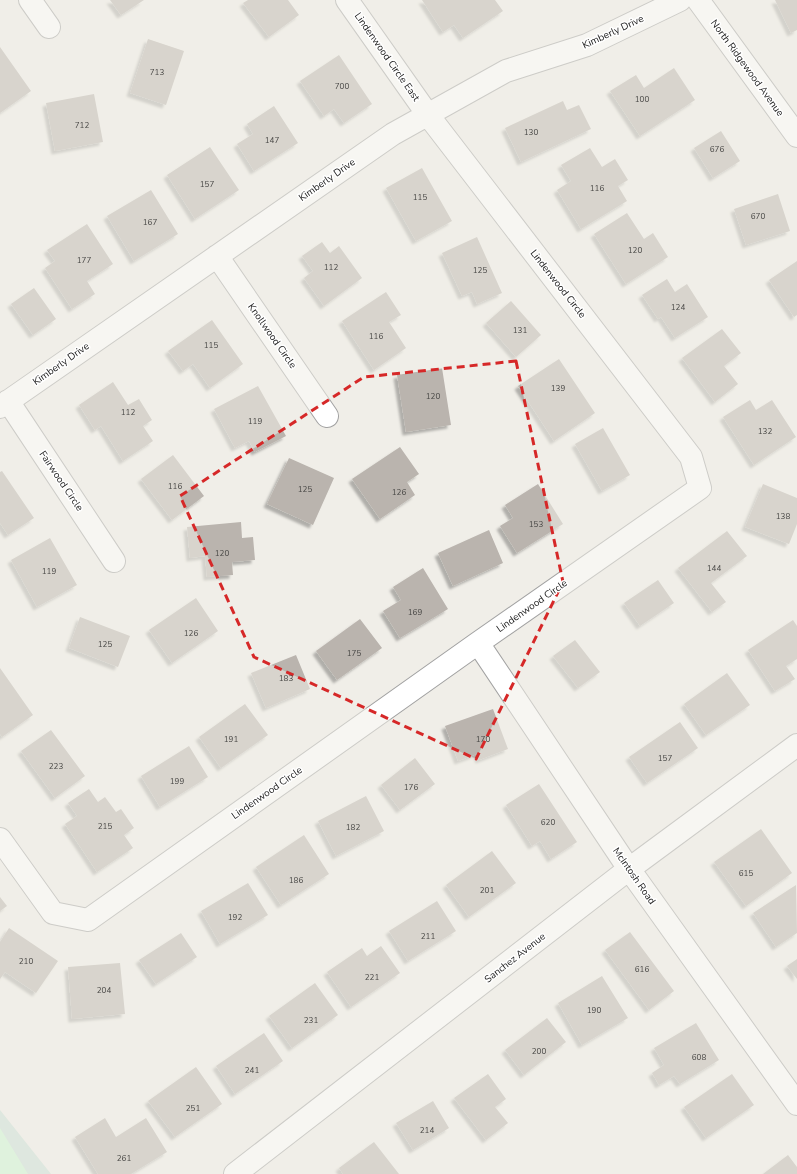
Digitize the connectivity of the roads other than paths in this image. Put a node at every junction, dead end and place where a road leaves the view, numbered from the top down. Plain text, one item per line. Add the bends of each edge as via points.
1 (30, 0) edge
2 (347, 0) edge
3 (680, 0) edge
4 (698, 0) edge
5 (49, 27) dead end
6 (428, 115) junction
7 (797, 136) edge
8 (216, 256) junction
9 (4, 404) edge
10 (327, 416) dead end
11 (114, 561) dead end
12 (478, 643) junction
13 (797, 745) edge
14 (0, 839) edge
15 (629, 869) junction
16 (797, 1104) edge
17 (235, 1174) edge

1 - 5 street
2 - 6 street, Lindenwood Circle East
3 - 6 street, Kimberly Drive via 587,45 506,71
4 - 7 street, North Ridgewood Avenue
6 - 8 street, Kimberly Drive via 393,134
6 - 12 street, Lindenwood Circle via 692,457 700,488
8 - 9 street, Kimberly Drive
8 - 10 street, Knollwood Circle
9 - 11 street, Fairwood Circle
12 - 14 street, Lindenwood Circle via 88,920 53,912
12 - 15 street, McIntosh Road
13 - 15 street, Sanchez Avenue
15 - 16 street, McIntosh Road
15 - 17 street, Sanchez Avenue

